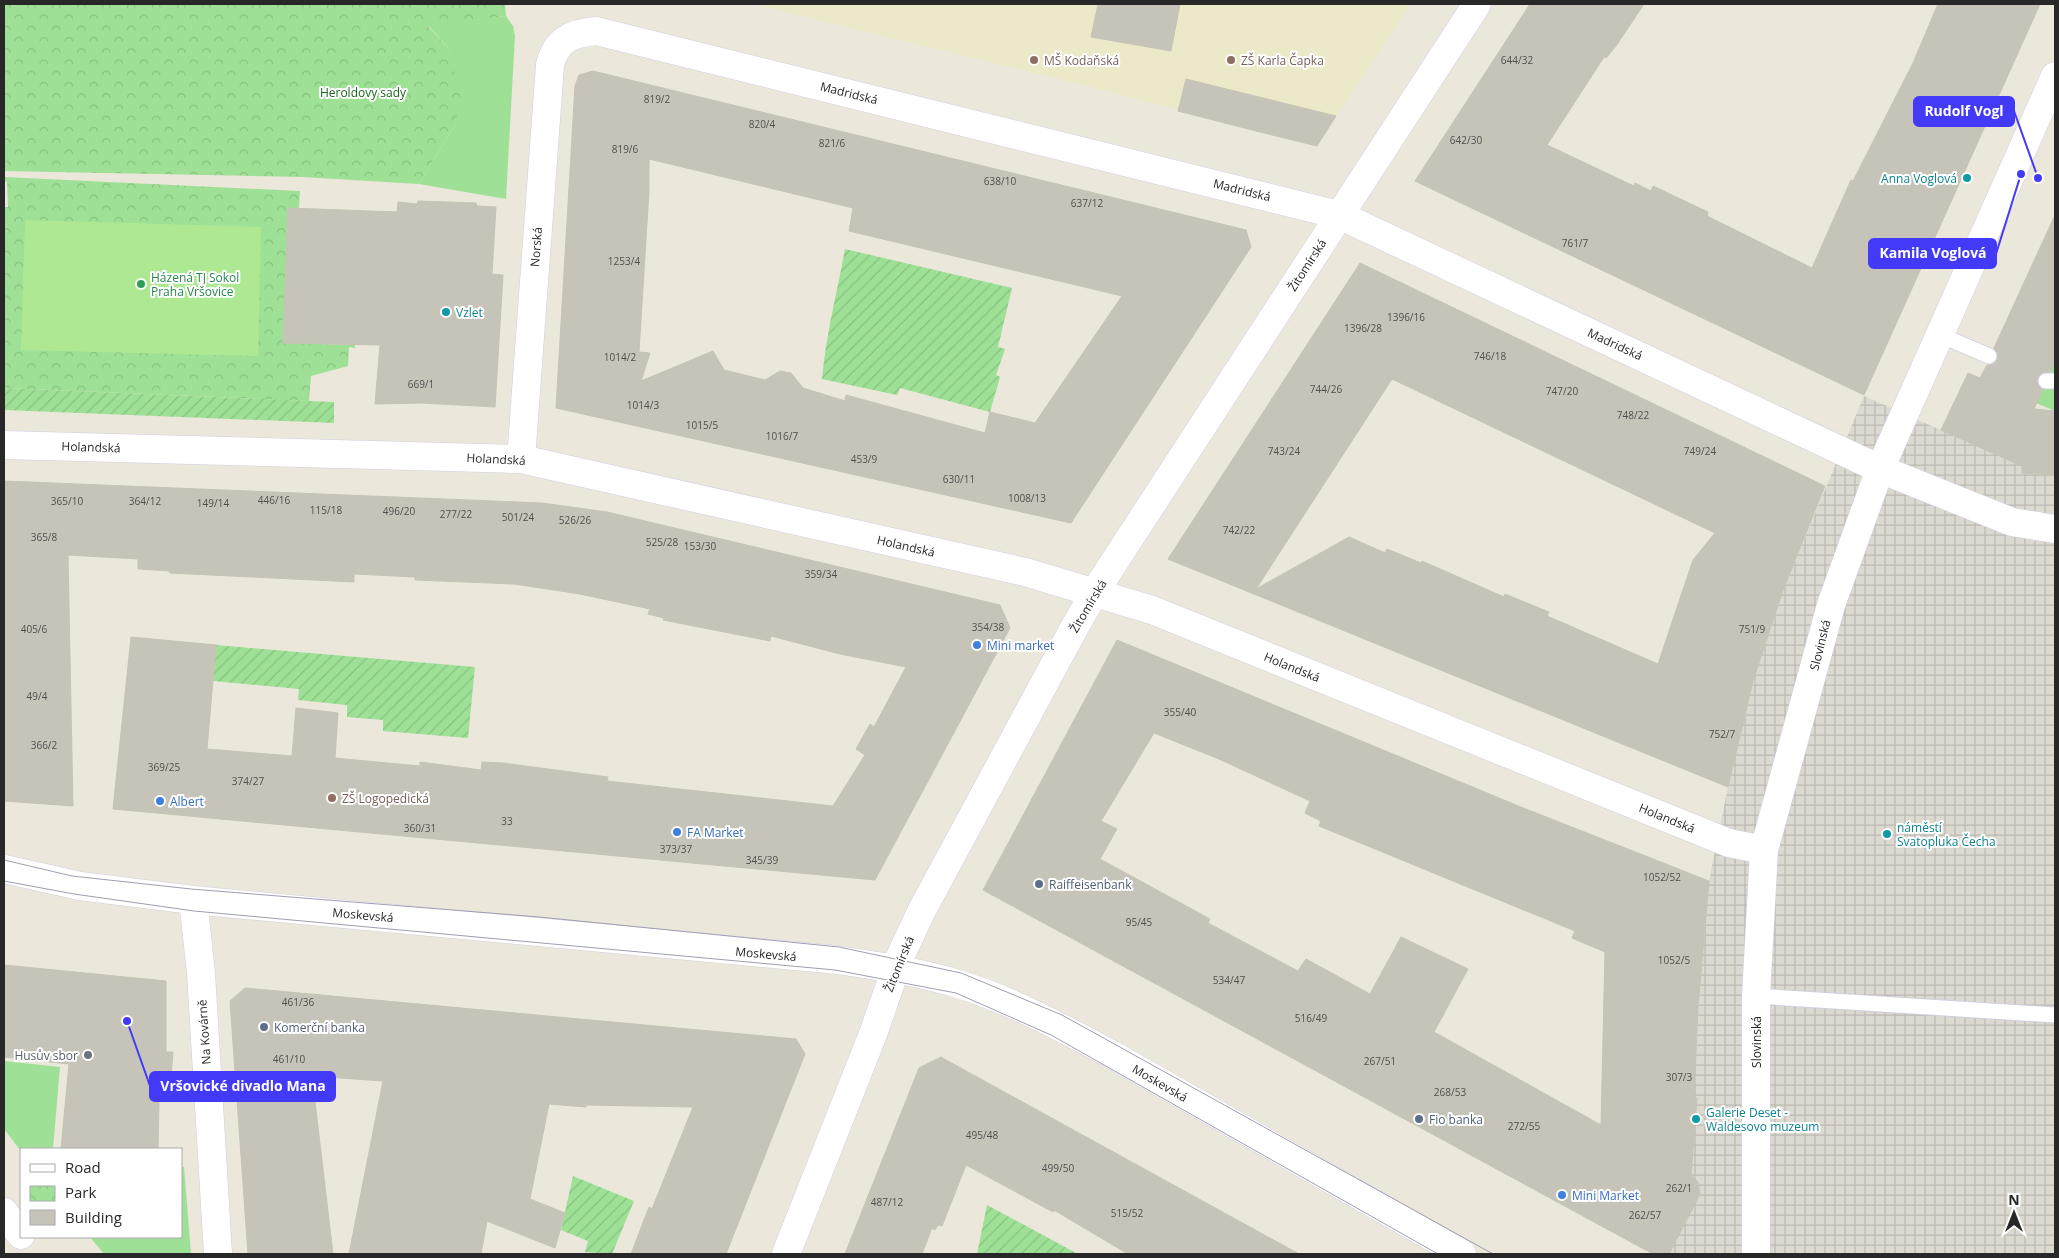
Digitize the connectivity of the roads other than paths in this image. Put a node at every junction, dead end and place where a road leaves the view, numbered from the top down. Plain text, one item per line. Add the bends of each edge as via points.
1 (1477, 4) edge
2 (565, 39) joint
3 (2055, 76) edge
4 (1339, 215) junction
5 (1940, 335) junction
6 (1989, 356) dead end
7 (4, 445) edge
8 (521, 459) junction
9 (1880, 469) junction
10 (2055, 529) edge
11 (1094, 593) junction
12 (1764, 850) junction
13 (4, 869) edge
14 (193, 900) junction
15 (896, 969) junction
16 (1756, 996) junction
17 (2055, 1015) edge
18 (4, 1212) edge
19 (20, 1233) edge
20 (23, 1238) edge
21 (1452, 1252) edge
22 (35, 1254) edge
23 (218, 1254) edge
24 (786, 1254) edge
25 (1756, 1254) edge

1 - 4 street, Žitomírská
2 - 4 street, Madridská via 580,32 596,31
2 - 8 street, Norská via 550,65
3 - 5 street, Slovinská
4 - 9 street, Madridská
4 - 11 street, Žitomírská
5 - 6 lane
5 - 9 street, Slovinská
7 - 8 street, Holandská
8 - 11 street, Holandská via 1025,572
9 - 10 street via 2012,522
9 - 12 street, Slovinská via 1831,605
11 - 12 street, Holandská via 1152,610 1729,844
11 - 15 street, Žitomírská via 922,910
12 - 16 street, Slovinská
13 - 14 street, Moskevská via 80,886
14 - 15 street, Moskevská via 838,960
14 - 23 street, Na Kovárně via 201,973
15 - 21 street, Moskevská via 958,984 1056,1025
15 - 24 street, Žitomírská
16 - 17 lane
16 - 25 street, Slovinská
18 - 19 street
20 - 22 street

